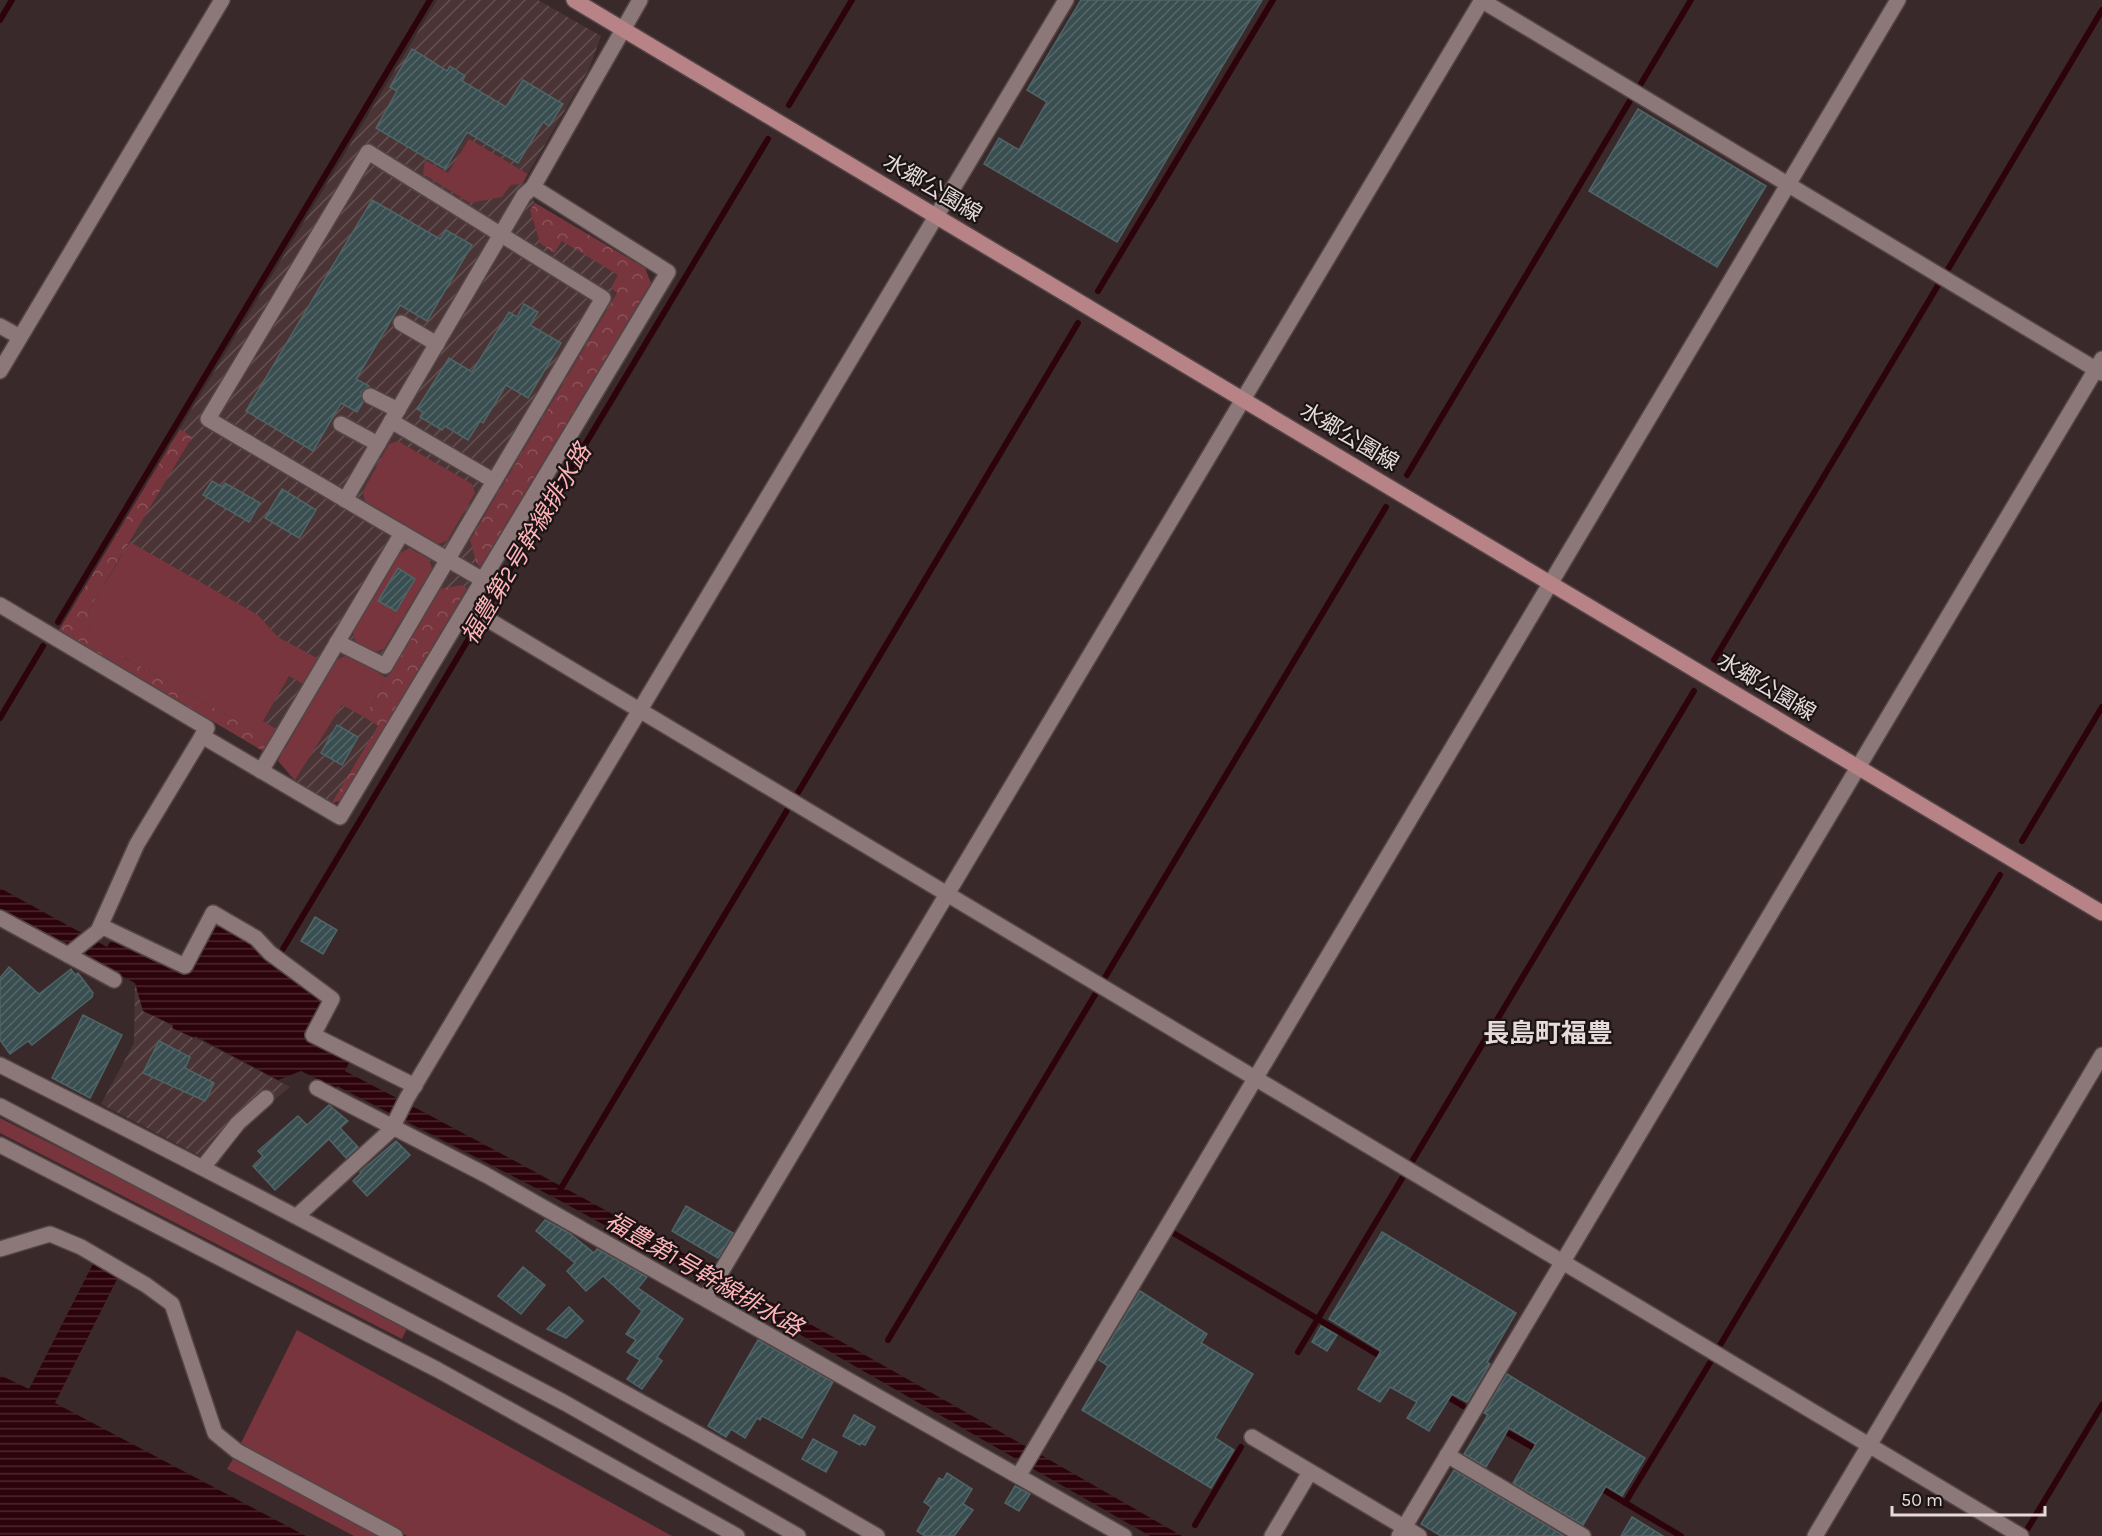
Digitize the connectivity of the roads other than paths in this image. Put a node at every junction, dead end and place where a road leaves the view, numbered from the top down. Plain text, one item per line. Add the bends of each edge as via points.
1 (222, 0) edge
2 (574, 0) edge
3 (640, 0) edge
4 (1066, 0) edge
5 (1481, 0) edge
6 (1898, 0) edge
7 (623, 29) junction
8 (1788, 184) junction
9 (533, 187) junction
10 (937, 216) junction
11 (501, 235) junction
12 (401, 323) dead end
13 (0, 326) edge
14 (20, 337) junction
15 (437, 344) junction
16 (2100, 367) edge
17 (0, 371) edge
18 (370, 396) dead end
19 (1242, 398) junction
20 (394, 416) junction
21 (341, 424) dead end
22 (378, 444) junction
23 (495, 481) junction
24 (345, 500) junction
25 (402, 533) junction
26 (447, 560) junction
27 (483, 580) junction
28 (1550, 582) junction
29 (0, 605) edge
30 (470, 608) junction
31 (337, 642) junction
32 (639, 710) junction
33 (202, 736) junction
34 (1857, 766) junction
35 (261, 771) junction
36 (947, 894) junction
37 (2102, 913) edge
38 (0, 918) edge
39 (100, 928) junction
40 (68, 954) junction
41 (114, 980) dead end
42 (2102, 1055) edge
43 (0, 1065) edge
44 (1254, 1078) junction
45 (317, 1088) dead end
46 (411, 1092) junction
47 (266, 1098) dead end
48 (0, 1106) edge
49 (394, 1124) junction
50 (0, 1144) edge
51 (204, 1166) junction
52 (297, 1216) junction
53 (0, 1249) edge
54 (1562, 1262) junction
55 (707, 1296) junction
56 (1252, 1437) dead end
57 (1869, 1446) junction
58 (1447, 1455) junction
59 (1020, 1472) junction
60 (1310, 1472) junction
61 (1401, 1532) edge
62 (395, 1536) edge
63 (737, 1536) edge
64 (798, 1536) edge
65 (877, 1536) edge
66 (1124, 1536) edge
67 (1272, 1536) edge
68 (1419, 1536) edge
69 (1582, 1536) edge
70 (1815, 1536) edge
71 (2021, 1536) edge

1 - 14 street
2 - 7 main road, 水郷公園線
3 - 7 street
4 - 10 street
5 - 8 street
5 - 19 street
6 - 8 street
7 - 9 street
7 - 10 main road, 水郷公園線
8 - 16 street
8 - 28 street
9 - 11 street via 524,195
9 - 27 street via 668,272
10 - 19 main road, 水郷公園線
10 - 32 street
11 - 15 street
11 - 23 street via 603,298
11 - 24 street via 368,152 208,419
12 - 15 street
13 - 14 street
14 - 17 street
15 - 20 street
16 - 34 street
18 - 20 street
19 - 28 main road, 水郷公園線
19 - 36 street
20 - 22 street
20 - 23 street
21 - 22 street
22 - 24 street
23 - 26 street
24 - 25 street
25 - 26 street
25 - 31 street
26 - 27 street
26 - 31 street via 384,666
27 - 30 street
28 - 34 main road, 水郷公園線
28 - 44 street
29 - 33 street via 207,728
30 - 32 street
30 - 35 street via 340,818
31 - 35 street
32 - 36 street
32 - 46 street
33 - 35 street
33 - 39 street via 137,844
34 - 37 main road, 水郷公園線
34 - 54 street
36 - 44 street
36 - 55 street
38 - 40 street
39 - 40 street
39 - 46 street via 185,966 213,914 256,938 332,999 313,1035
40 - 41 street
42 - 57 street
43 - 51 street
44 - 54 street
44 - 59 street
45 - 49 street
46 - 49 street
47 - 51 street via 238,1123
48 - 64 street via 565,1403
49 - 52 street
49 - 55 street
50 - 63 street via 438,1370
51 - 52 street
52 - 65 street via 584,1369
53 - 62 street via 50,1234 81,1247 146,1285 172,1304 215,1433 237,1451
54 - 57 street
54 - 58 street
55 - 59 street
56 - 60 street
57 - 70 street
57 - 71 street
58 - 61 street
58 - 69 street
59 - 66 street
60 - 61 street
60 - 67 street
61 - 68 street

